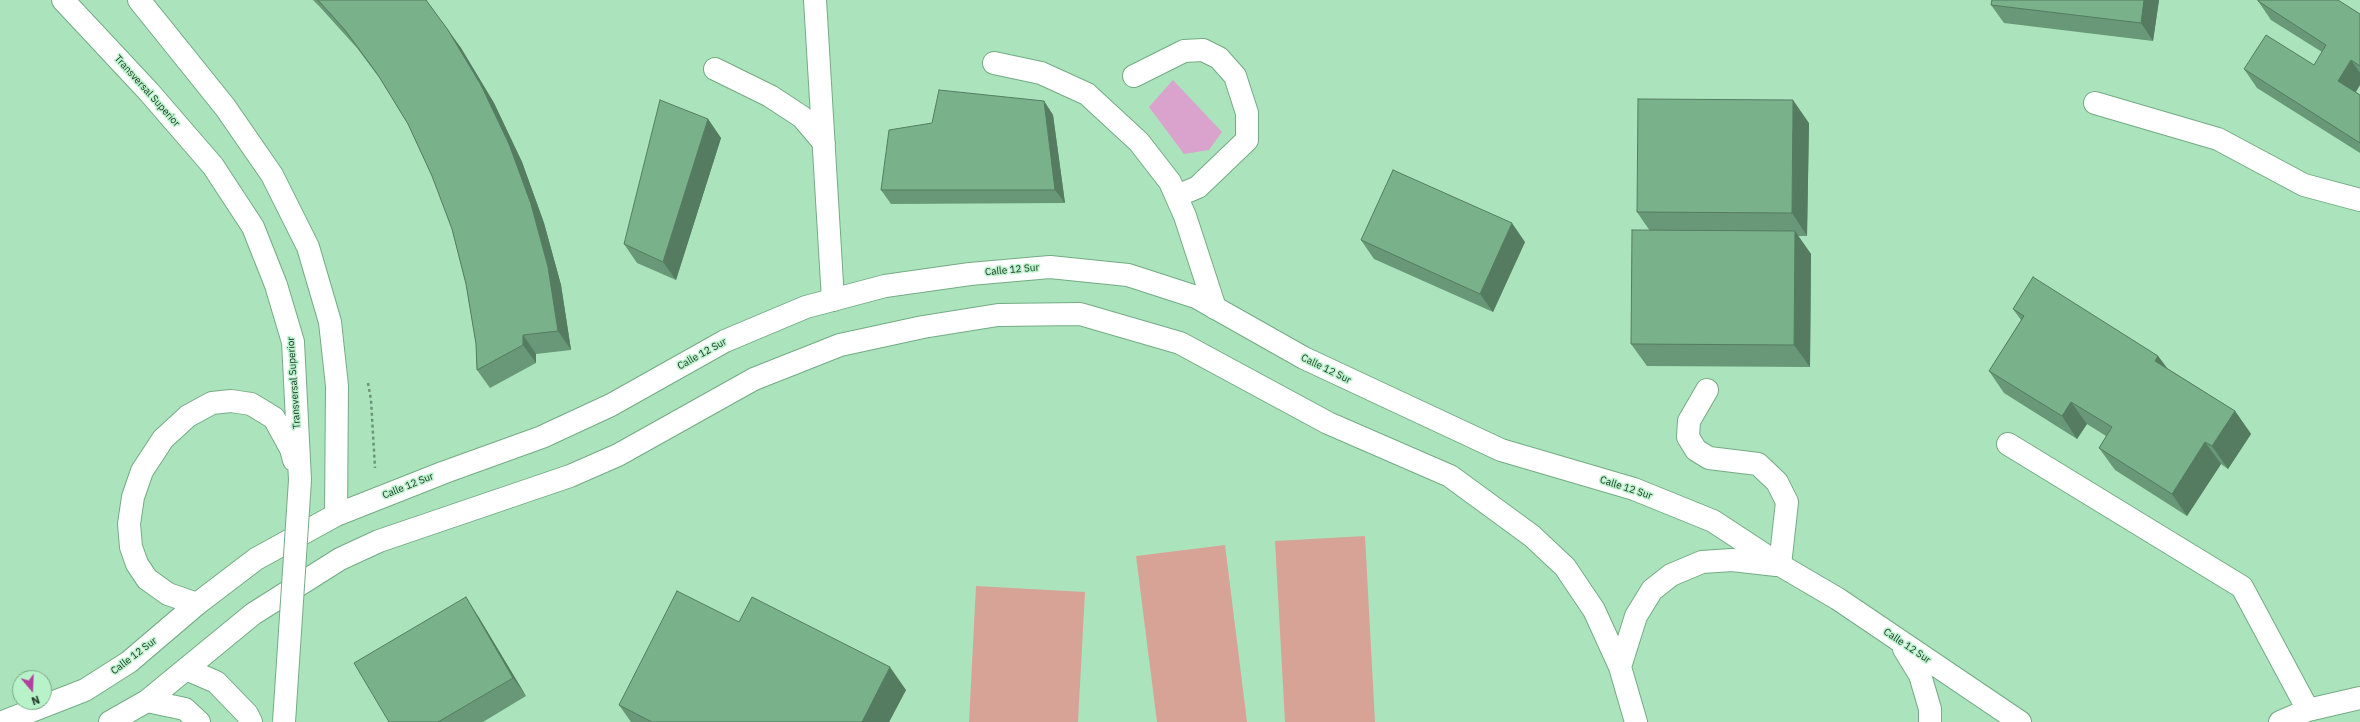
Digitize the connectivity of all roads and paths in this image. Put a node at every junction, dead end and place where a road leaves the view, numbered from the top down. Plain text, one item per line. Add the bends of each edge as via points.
1 (63, 0) edge
2 (138, 0) edge
3 (815, 0) edge
4 (994, 63) dead end
5 (715, 69) dead end
6 (1134, 76) dead end
7 (2095, 103) dead end
8 (824, 143) junction
9 (1177, 196) junction
10 (2360, 200) edge
11 (833, 300) junction
12 (1215, 308) junction
13 (1707, 390) dead end
14 (2008, 444) dead end
15 (300, 480) junction
16 (336, 515) junction
17 (1780, 565) junction
18 (197, 604) junction
19 (1900, 642) junction
20 (1620, 667) junction
21 (186, 669) junction
22 (2360, 698) edge
23 (147, 701) junction
24 (2308, 710) junction
25 (3, 722) edge
26 (110, 722) edge
27 (199, 722) edge
28 (251, 722) edge
29 (284, 722) edge
30 (1636, 722) edge
31 (1930, 722) edge
32 (2020, 722) edge
33 (2280, 722) edge

1 - 15 main road, Transversal Superior via 149,92 213,166 253,227 276,285 293,342
2 - 16 main road via 225,107 268,170 308,247 330,322 337,386
3 - 8 main road
4 - 9 main road via 1041,73 1087,94 1139,142 1170,182
5 - 8 main road via 770,96 802,117
6 - 9 main road via 1184,51 1203,50 1219,58 1235,76 1247,113 1247,140 1198,188
7 - 10 main road via 2218,139 2304,185
8 - 11 main road
9 - 12 main road
11 - 12 main road, Calle 12 Sur via 885,286 1050,266 1128,275 1196,297
11 - 16 main road, Calle 12 Sur via 806,307 725,341 611,405 542,437
12 - 17 main road, Calle 12 Sur via 1304,358 1501,450 1634,489 1713,521
13 - 17 main road via 1689,421 1688,437 1696,450 1709,458 1758,464 1777,482 1786,502
14 - 24 main road via 2242,587
15 - 18 main road via 291,449 274,418 252,404 231,401 212,403 188,416 163,439 142,471 133,497 129,524 131,547 147,579 168,594
15 - 29 main road, Transversal Superior, bridge
16 - 18 main road, Calle 12 Sur via 256,559
17 - 19 main road, Calle 12 Sur via 1838,599
17 - 20 main road via 1732,560 1702,562 1671,575 1652,590 1636,616
18 - 25 main road, Calle 12 Sur via 129,662 85,690
19 - 31 main road via 1920,674 1930,710
19 - 32 main road, Calle 12 Sur
20 - 21 main road via 1594,610 1564,567 1532,536 1450,476 1328,423 1180,343 1080,314 998,315 922,327 832,348 754,379 618,455 584,470 379,541 340,560 253,614
20 - 30 main road
21 - 23 main road
21 - 28 main road via 216,682 247,714
22 - 24 main road
23 - 26 main road
23 - 27 main road via 185,710
24 - 33 main road

